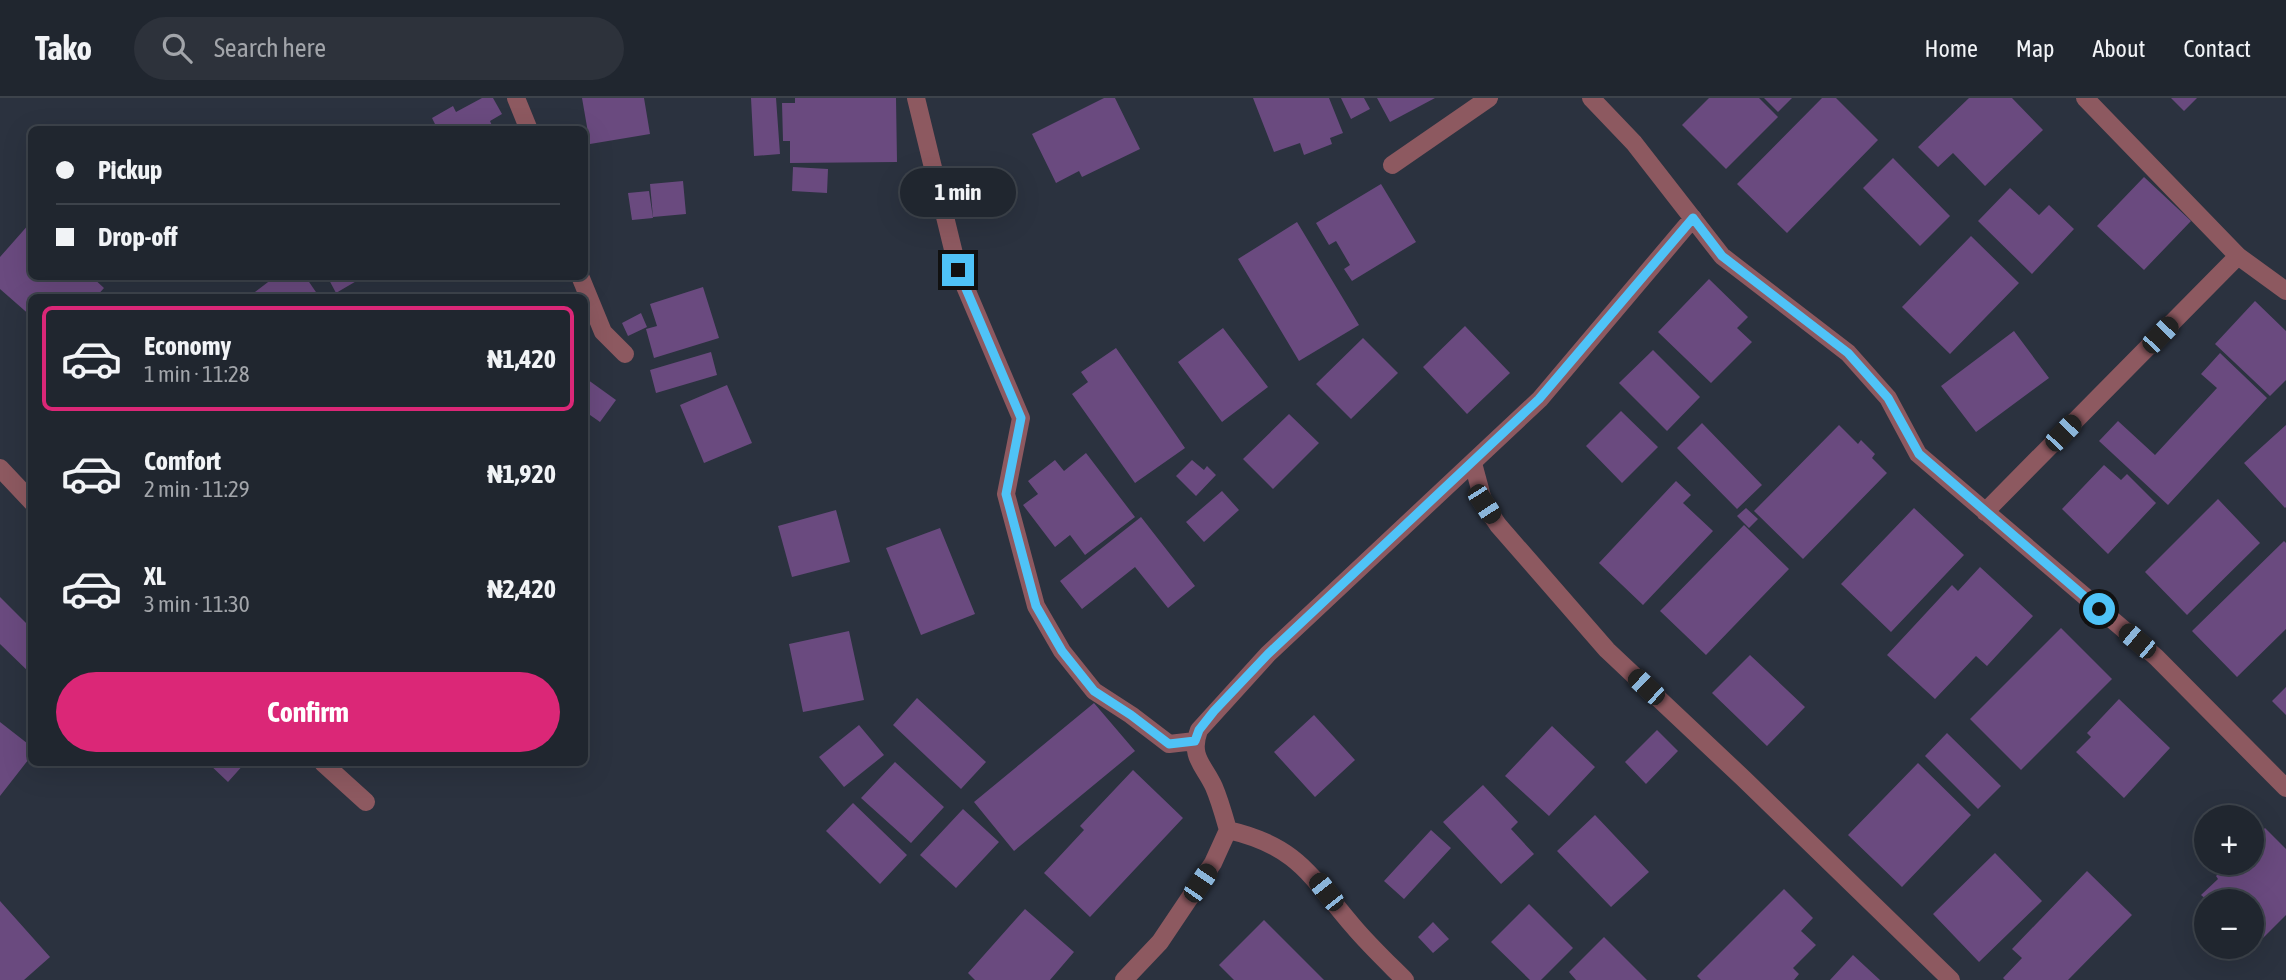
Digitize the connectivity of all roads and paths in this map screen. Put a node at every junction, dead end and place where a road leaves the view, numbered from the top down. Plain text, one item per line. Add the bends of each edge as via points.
1 (516, 98) edge
2 (916, 98) edge
3 (1489, 98) edge
4 (1591, 98) edge
5 (2085, 98) edge
6 (527, 126) edge
7 (1392, 165) dead end
8 (1693, 218) junction
9 (2238, 256) junction
10 (2286, 291) edge
11 (588, 295) edge
12 (625, 354) dead end
13 (1473, 463) junction
14 (0, 468) edge
15 (28, 498) edge
16 (1985, 512) junction
17 (1195, 741) junction
18 (326, 766) edge
19 (2286, 788) edge
20 (366, 802) dead end
21 (1228, 830) junction
22 (1124, 980) edge
23 (1405, 980) edge
24 (1951, 980) edge

1 - 6 street
2 - 17 street via 958,270 1021,418 1006,494 1036,606 1062,651 1094,691 1169,744
3 - 7 street
4 - 8 street via 1634,143
5 - 9 street
8 - 13 street via 1539,399
8 - 16 street via 1722,256 1848,353 1888,398 1919,454
9 - 10 street
9 - 16 street
11 - 12 street via 603,332
13 - 17 street via 1268,654 1214,711
13 - 24 street via 1484,504 1498,524 1607,650
14 - 15 street
16 - 19 street via 2156,657
17 - 21 street via 1197,759 1214,787
18 - 20 street
21 - 22 street via 1213,863 1160,942
21 - 23 street via 1255,836 1288,854

